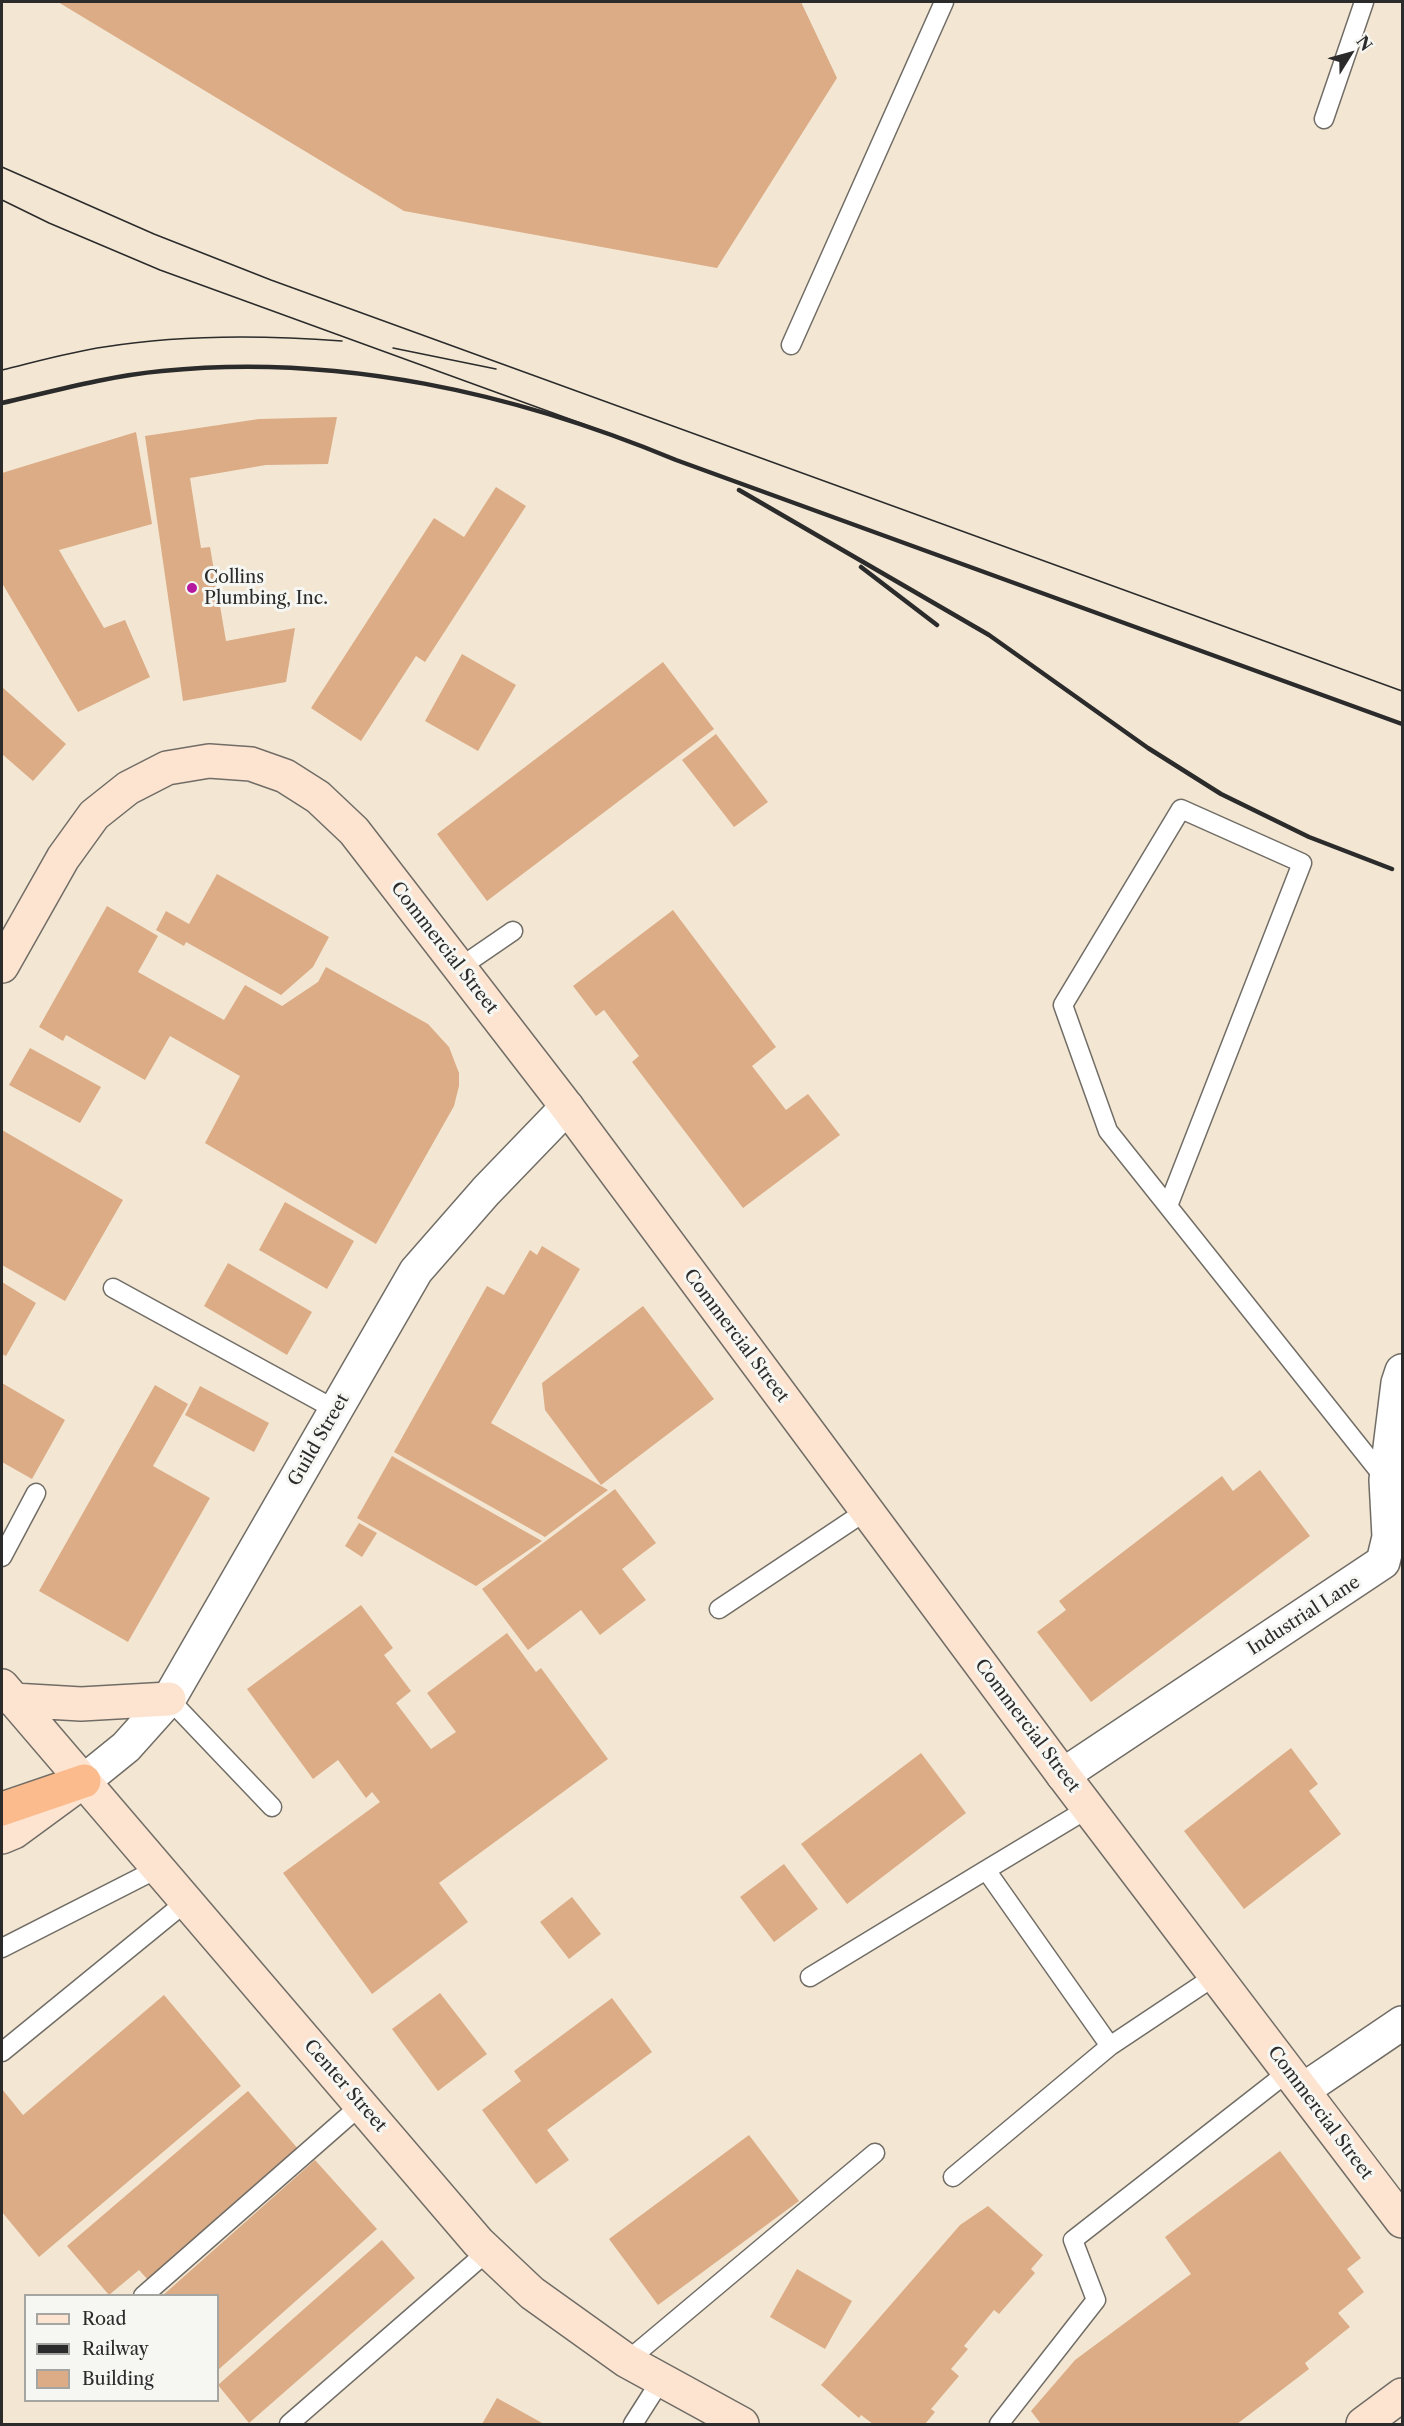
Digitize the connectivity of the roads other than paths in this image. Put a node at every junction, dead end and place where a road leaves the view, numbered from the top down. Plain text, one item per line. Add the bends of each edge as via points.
1 (944, 2) edge
2 (1364, 2) edge
3 (1324, 119) dead end
4 (791, 345) dead end
5 (513, 931) dead end
6 (2, 966) edge
7 (459, 968) junction
8 (567, 1107) junction
9 (1168, 1206) junction
10 (113, 1288) dead end
11 (1402, 1371) edge
12 (336, 1410) junction
13 (1386, 1480) junction
14 (36, 1493) dead end
15 (866, 1511) junction
16 (1396, 1542) edge
17 (2, 1557) edge
18 (719, 1609) dead end
19 (7, 1693) edge
20 (169, 1699) junction
21 (1063, 1775) junction
22 (84, 1781) junction
23 (272, 1807) dead end
24 (1089, 1808) junction
25 (2, 1809) edge
26 (2, 1837) edge
27 (159, 1868) junction
28 (986, 1870) junction
29 (187, 1901) junction
30 (2, 1948) edge
31 (1215, 1976) junction
32 (810, 1977) dead end
33 (1402, 2024) edge
34 (1110, 2046) junction
35 (2, 2052) edge
36 (1295, 2081) junction
37 (362, 2105) junction
38 (875, 2153) dead end
39 (953, 2177) dead end
40 (1402, 2221) edge
41 (488, 2251) junction
42 (144, 2294) edge
43 (627, 2361) junction
44 (661, 2380) junction
45 (1402, 2396) edge
46 (289, 2424) edge
47 (633, 2424) edge
48 (742, 2424) edge
49 (999, 2424) edge
50 (1363, 2424) edge

1 - 4 lane
2 - 3 lane
5 - 7 lane
6 - 7 main road, Commercial Street via 63,858 94,815 128,788 167,768 209,762 251,764 285,776 318,797 354,831
7 - 8 main road, Commercial Street
8 - 12 street, Guild Street via 416,1271
8 - 15 main road, Commercial Street
9 - 9 lane via 1302,863 1181,809 1063,1005 1108,1131
9 - 13 lane
10 - 12 lane
11 - 13 street, Industrial Lane
12 - 20 street, Guild Street
13 - 16 street, Industrial Lane
14 - 17 lane
15 - 18 lane
15 - 21 main road, Commercial Street
16 - 21 street, Industrial Lane via 1383,1562 1366,1575
19 - 20 main road via 81,1704
19 - 22 main road, Center Street
20 - 22 street, Guild Street via 126,1747
20 - 23 lane
21 - 24 main road, Commercial Street
22 - 25 highway
22 - 26 main road
22 - 27 main road, Center Street
24 - 28 lane
24 - 31 main road, Commercial Street
27 - 29 main road, Center Street
27 - 30 lane
28 - 32 lane
28 - 34 lane
29 - 35 lane
29 - 37 main road, Center Street
31 - 34 lane
31 - 36 main road, Commercial Street
33 - 36 street
34 - 39 lane
36 - 40 main road, Commercial Street
36 - 49 lane via 1073,2240 1096,2300
37 - 41 main road, Center Street
37 - 42 lane
38 - 43 lane
41 - 43 main road, Center Street via 532,2293
41 - 46 lane
43 - 44 main road, Center Street
44 - 47 lane
44 - 48 main road, Center Street
45 - 50 main road

